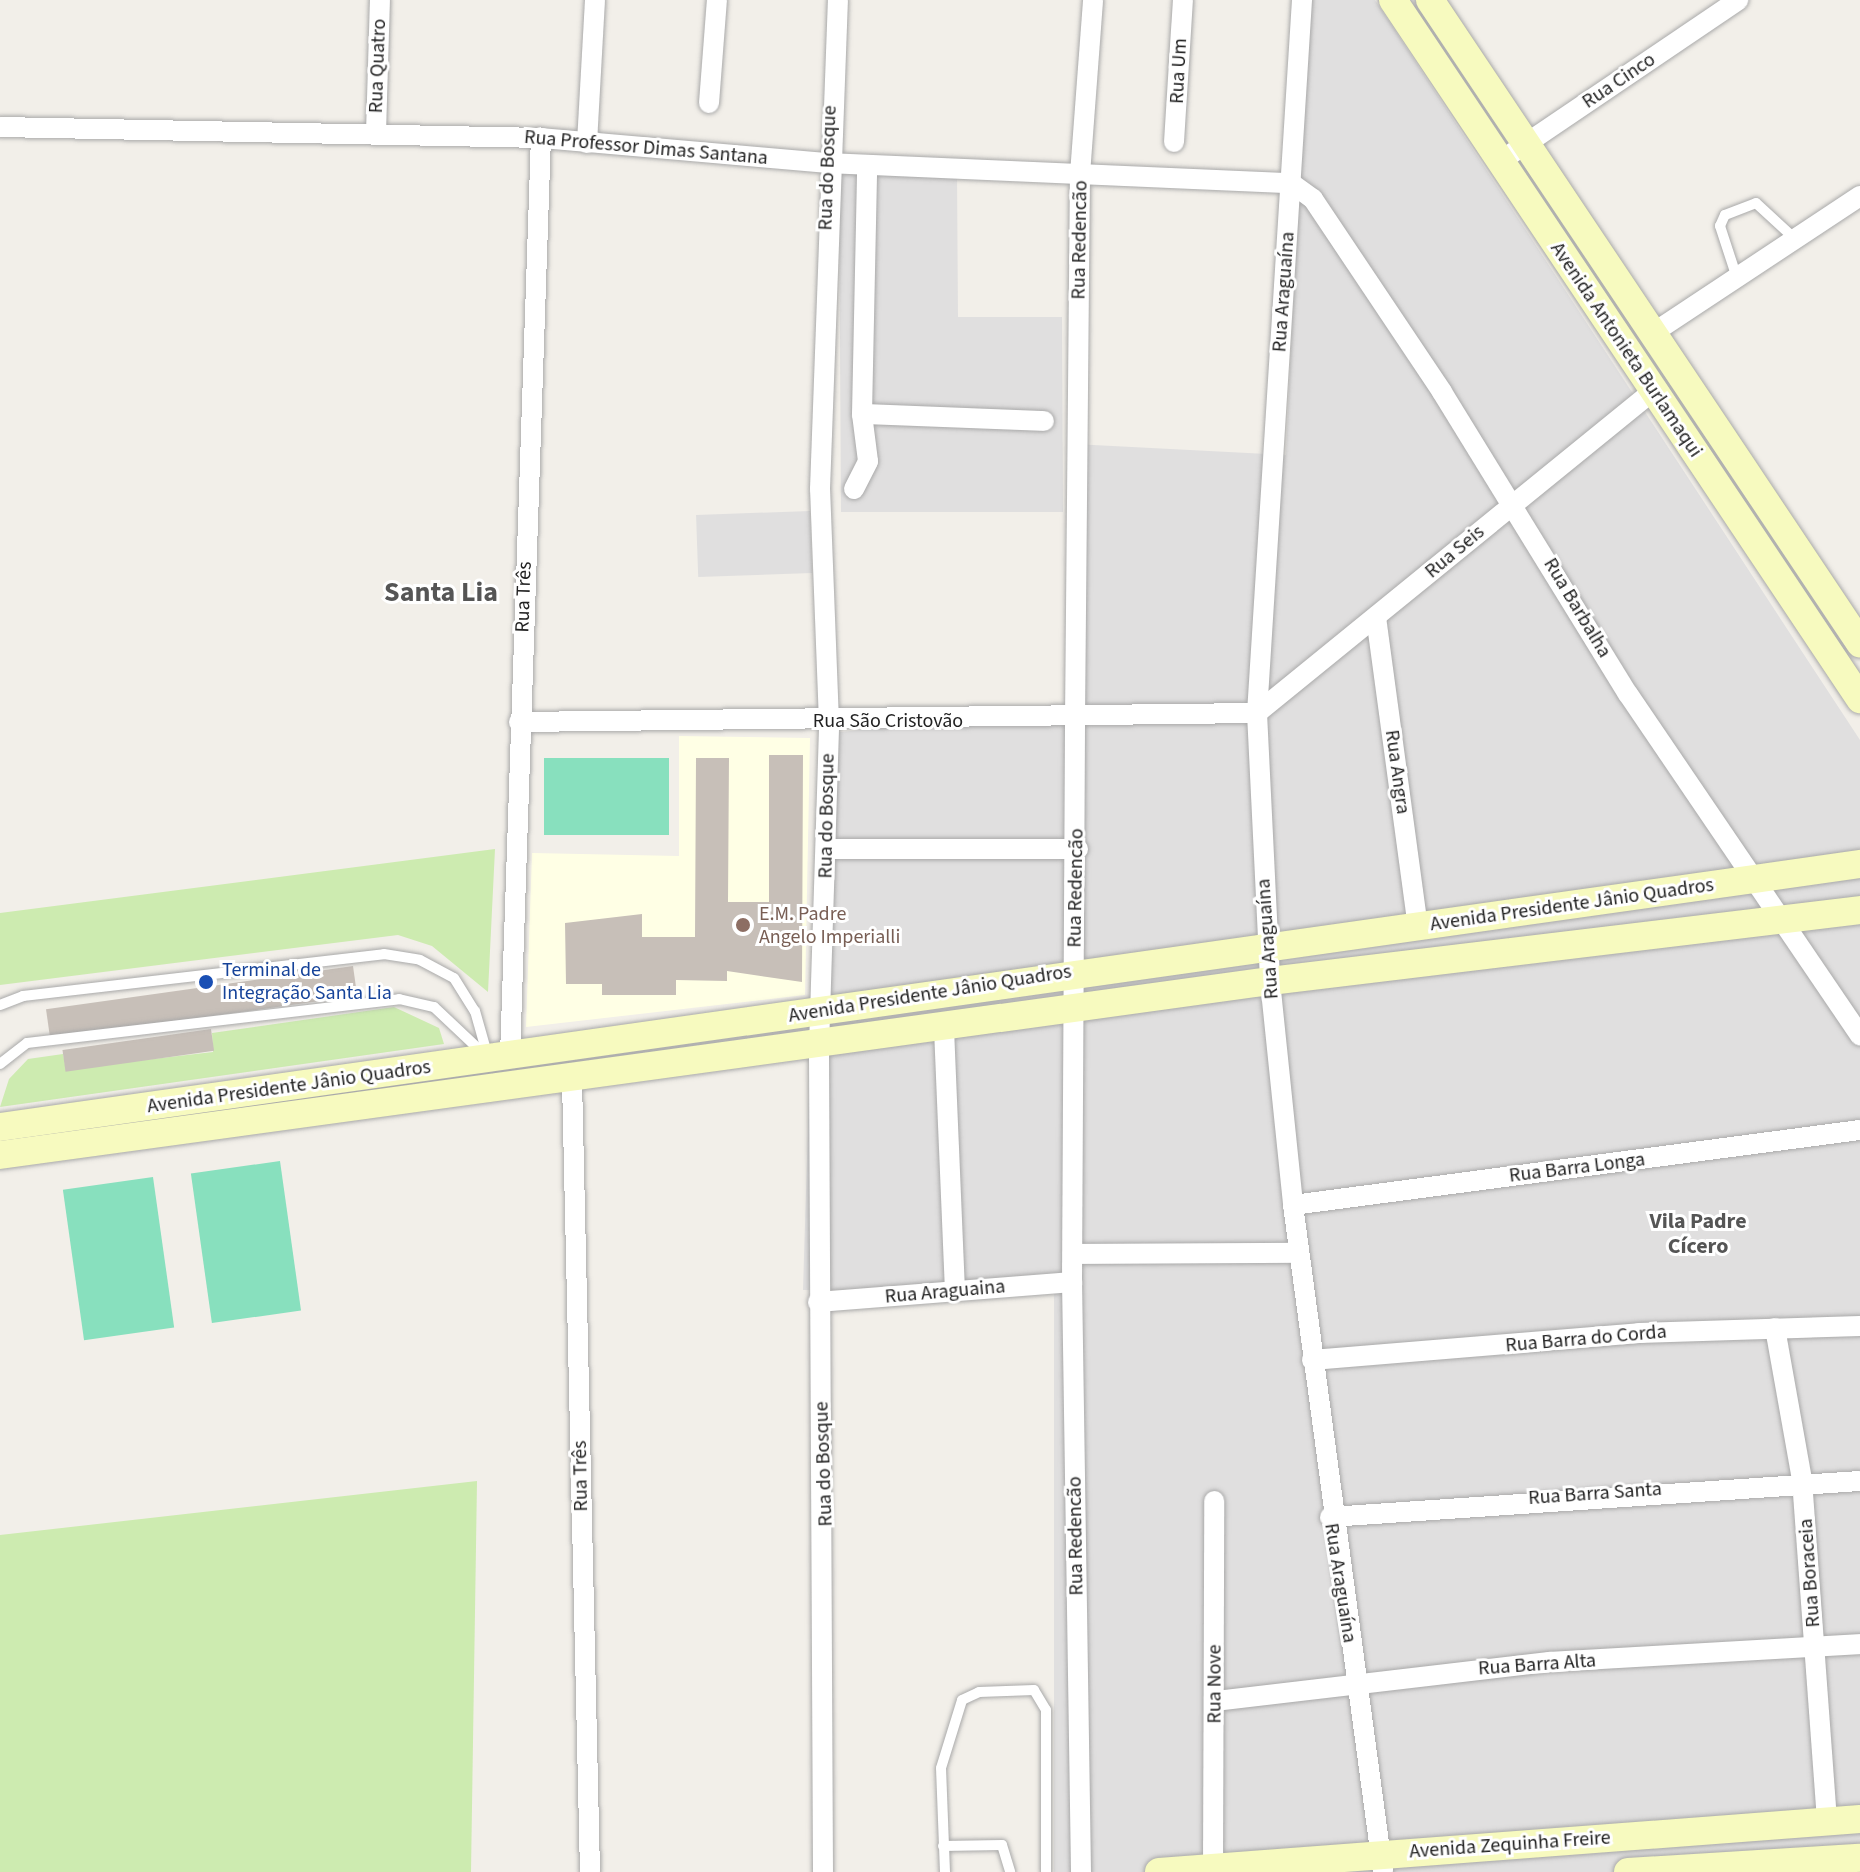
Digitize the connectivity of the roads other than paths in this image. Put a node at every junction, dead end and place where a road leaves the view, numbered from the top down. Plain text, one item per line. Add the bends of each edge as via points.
1 (380, 0) edge
2 (595, 0) edge
3 (717, 0) edge
4 (838, 0) edge
5 (1093, 0) edge
6 (1183, 0) edge
7 (1302, 0) edge
8 (1393, 0) edge
9 (1430, 0) edge
10 (1738, 0) edge
11 (709, 103) dead end
12 (0, 127) edge
13 (376, 133) junction
14 (541, 138) junction
15 (1174, 142) dead end
16 (587, 143) junction
17 (1511, 154) junction
18 (827, 163) junction
19 (867, 165) junction
20 (1080, 174) junction
21 (1291, 183) junction
22 (1860, 196) edge
23 (1795, 239) junction
24 (1737, 278) junction
25 (1653, 333) junction
26 (1653, 391) junction
27 (862, 414) junction
28 (1044, 421) dead end
29 (854, 489) dead end
30 (1515, 503) junction
31 (1791, 543) junction
32 (1767, 559) junction
33 (1376, 617) junction
34 (1860, 643) edge
35 (1860, 699) edge
36 (1257, 713) junction
37 (1075, 720) junction
38 (519, 722) junction
39 (829, 722) junction
40 (827, 849) junction
41 (1078, 849) junction
42 (1860, 864) edge
43 (1749, 880) junction
44 (1860, 910) edge
45 (1776, 922) junction
46 (1418, 927) junction
47 (1268, 949) junction
48 (1075, 971) junction
49 (1270, 981) junction
50 (0, 1005) edge
51 (1074, 1007) junction
52 (821, 1012) junction
53 (944, 1029) junction
54 (1860, 1036) edge
55 (819, 1047) junction
56 (499, 1058) junction
57 (0, 1064) edge
58 (572, 1080) junction
59 (478, 1093) junction
60 (0, 1127) edge
61 (1860, 1130) edge
62 (0, 1155) edge
63 (1293, 1205) junction
64 (1299, 1253) junction
65 (1073, 1254) junction
66 (1072, 1282) junction
67 (955, 1291) junction
68 (818, 1302) junction
69 (1860, 1326) edge
70 (1775, 1328) junction
71 (1312, 1360) junction
72 (1802, 1480) junction
73 (1860, 1481) edge
74 (1214, 1501) dead end
75 (1330, 1517) junction
76 (1860, 1644) edge
77 (1816, 1645) junction
78 (1355, 1681) junction
79 (1216, 1701) junction
80 (1860, 1819) edge
81 (1827, 1820) junction
82 (1675, 1834) junction
83 (943, 1846) junction
84 (1860, 1858) edge
85 (1383, 1863) edge
86 (1213, 1866) junction
87 (1817, 1866) edge
88 (1683, 1868) junction
89 (590, 1872) edge
90 (823, 1872) edge
91 (945, 1872) edge
92 (1010, 1872) edge
93 (1046, 1872) edge
94 (1081, 1872) edge
95 (1159, 1872) edge
96 (1628, 1872) edge

1 - 13 street, Rua Quatro
2 - 16 street
3 - 11 street
4 - 18 street, Rua do Bosque
5 - 20 street, Rua Redencão
6 - 15 street, Rua Um
7 - 21 street, Rua Araguaína
8 - 17 street, Avenida Antonieta Burlamaqui
9 - 17 street, Avenida Antonieta Burlamaqui
10 - 17 street, Rua Cinco
12 - 13 street, Rua Professor Dimas Santana
13 - 14 street, Rua Professor Dimas Santana
14 - 16 street, Rua Professor Dimas Santana
14 - 38 street, Rua Três
16 - 18 street, Rua Professor Dimas Santana
17 - 25 street, Avenida Antonieta Burlamaqui
17 - 26 street, Avenida Antonieta Burlamaqui
18 - 19 street, Rua Professor Dimas Santana
18 - 39 street, Rua do Bosque via 820,489
19 - 20 street, Rua Professor Dimas Santana
19 - 27 street
20 - 21 street, Rua Professor Dimas Santana
20 - 37 street, Rua Redencão
21 - 30 street, Rua Barbalha via 1313,199
21 - 36 street, Rua Araguaína
22 - 23 street
23 - 24 street
23 - 24 lane via 1756,203 1725,215 1720,226
24 - 25 street
25 - 31 street, Avenida Antonieta Burlamaqui
26 - 30 street, Rua Seis
26 - 32 street, Avenida Antonieta Burlamaqui
27 - 28 street
27 - 29 street via 868,461
30 - 33 street, Rua Seis
30 - 43 street, Rua Barbalha
31 - 32 street
31 - 34 street, Avenida Antonieta Burlamaqui
32 - 35 street, Avenida Antonieta Burlamaqui
33 - 36 street, Rua Seis
33 - 46 street, Rua Angra
36 - 37 street, Rua São Cristovão
36 - 47 street, Rua Araguaína
37 - 39 street, Rua São Cristovão
37 - 41 street, Rua Redencão
38 - 39 street, Rua São Cristovão
38 - 56 street, Rua Três
39 - 40 street, Rua do Bosque
40 - 41 street
40 - 52 street, Rua do Bosque
41 - 48 street, Rua Redencão
42 - 43 street, Avenida Presidente Jânio Quadros
43 - 45 street, Rua Barbalha
43 - 46 street, Avenida Presidente Jânio Quadros
44 - 45 street, Avenida Presidente Jânio Quadros
45 - 49 street, Avenida Presidente Jânio Quadros
45 - 54 street, Rua Barbalha
46 - 47 street, Avenida Presidente Jânio Quadros
47 - 48 street, Avenida Presidente Jânio Quadros
47 - 49 street, Rua Araguaína
48 - 51 street, Rua Redencão
48 - 52 street, Avenida Presidente Jânio Quadros
49 - 51 street, Avenida Presidente Jânio Quadros
49 - 63 street, Rua Araguaína
50 - 56 lane via 23,996 384,954 420,960 454,978
51 - 53 street, Avenida Presidente Jânio Quadros
51 - 65 street, Rua Redencão
52 - 55 street, Rua do Bosque
52 - 56 street, Avenida Presidente Jânio Quadros
53 - 55 street, Avenida Presidente Jânio Quadros
53 - 67 street
55 - 58 street, Avenida Presidente Jânio Quadros
55 - 68 street, Rua do Bosque
56 - 57 lane via 434,1007 399,999 27,1043
56 - 59 street
56 - 60 street, Avenida Presidente Jânio Quadros
58 - 59 street, Avenida Presidente Jânio Quadros
58 - 89 street, Rua Três
59 - 62 street, Avenida Presidente Jânio Quadros
61 - 63 street, Rua Barra Longa
63 - 64 street, Rua Araguaína
64 - 65 street
64 - 71 street, Rua Araguaína
65 - 66 street, Rua Redencão
66 - 67 street, Rua Araguaina
66 - 94 street, Rua Redencão
67 - 68 street, Rua Araguaina
68 - 90 street, Rua do Bosque via 826,1539
69 - 70 street, Rua Barra do Corda
70 - 71 street, Rua Barra do Corda
70 - 72 street, Rua Boraceia
71 - 75 street, Rua Araguaína
72 - 73 street, Rua Barra Santa
72 - 75 street, Rua Barra Santa
72 - 77 street, Rua Boraceia
74 - 79 street, Rua Nove
75 - 78 street, Rua Araguaína
76 - 77 street, Rua Barra Alta
77 - 78 street, Rua Barra Alta
77 - 81 street, Rua Boraceia
78 - 79 street, Rua Barra Alta
78 - 85 street, Rua Araguaína
79 - 86 street, Rua Nove
80 - 81 street, Avenida Zequinha Freire
81 - 82 street, Avenida Zequinha Freire
82 - 85 street, Avenida Zequinha Freire
82 - 88 street
83 - 91 lane
83 - 92 lane via 1002,1845
83 - 93 lane via 941,1768 962,1700 979,1692 1034,1690 1046,1710
84 - 87 street, Avenida Zequinha Freire
85 - 86 street, Avenida Zequinha Freire
86 - 95 street, Avenida Zequinha Freire
87 - 88 street, Avenida Zequinha Freire
88 - 96 street, Avenida Zequinha Freire

